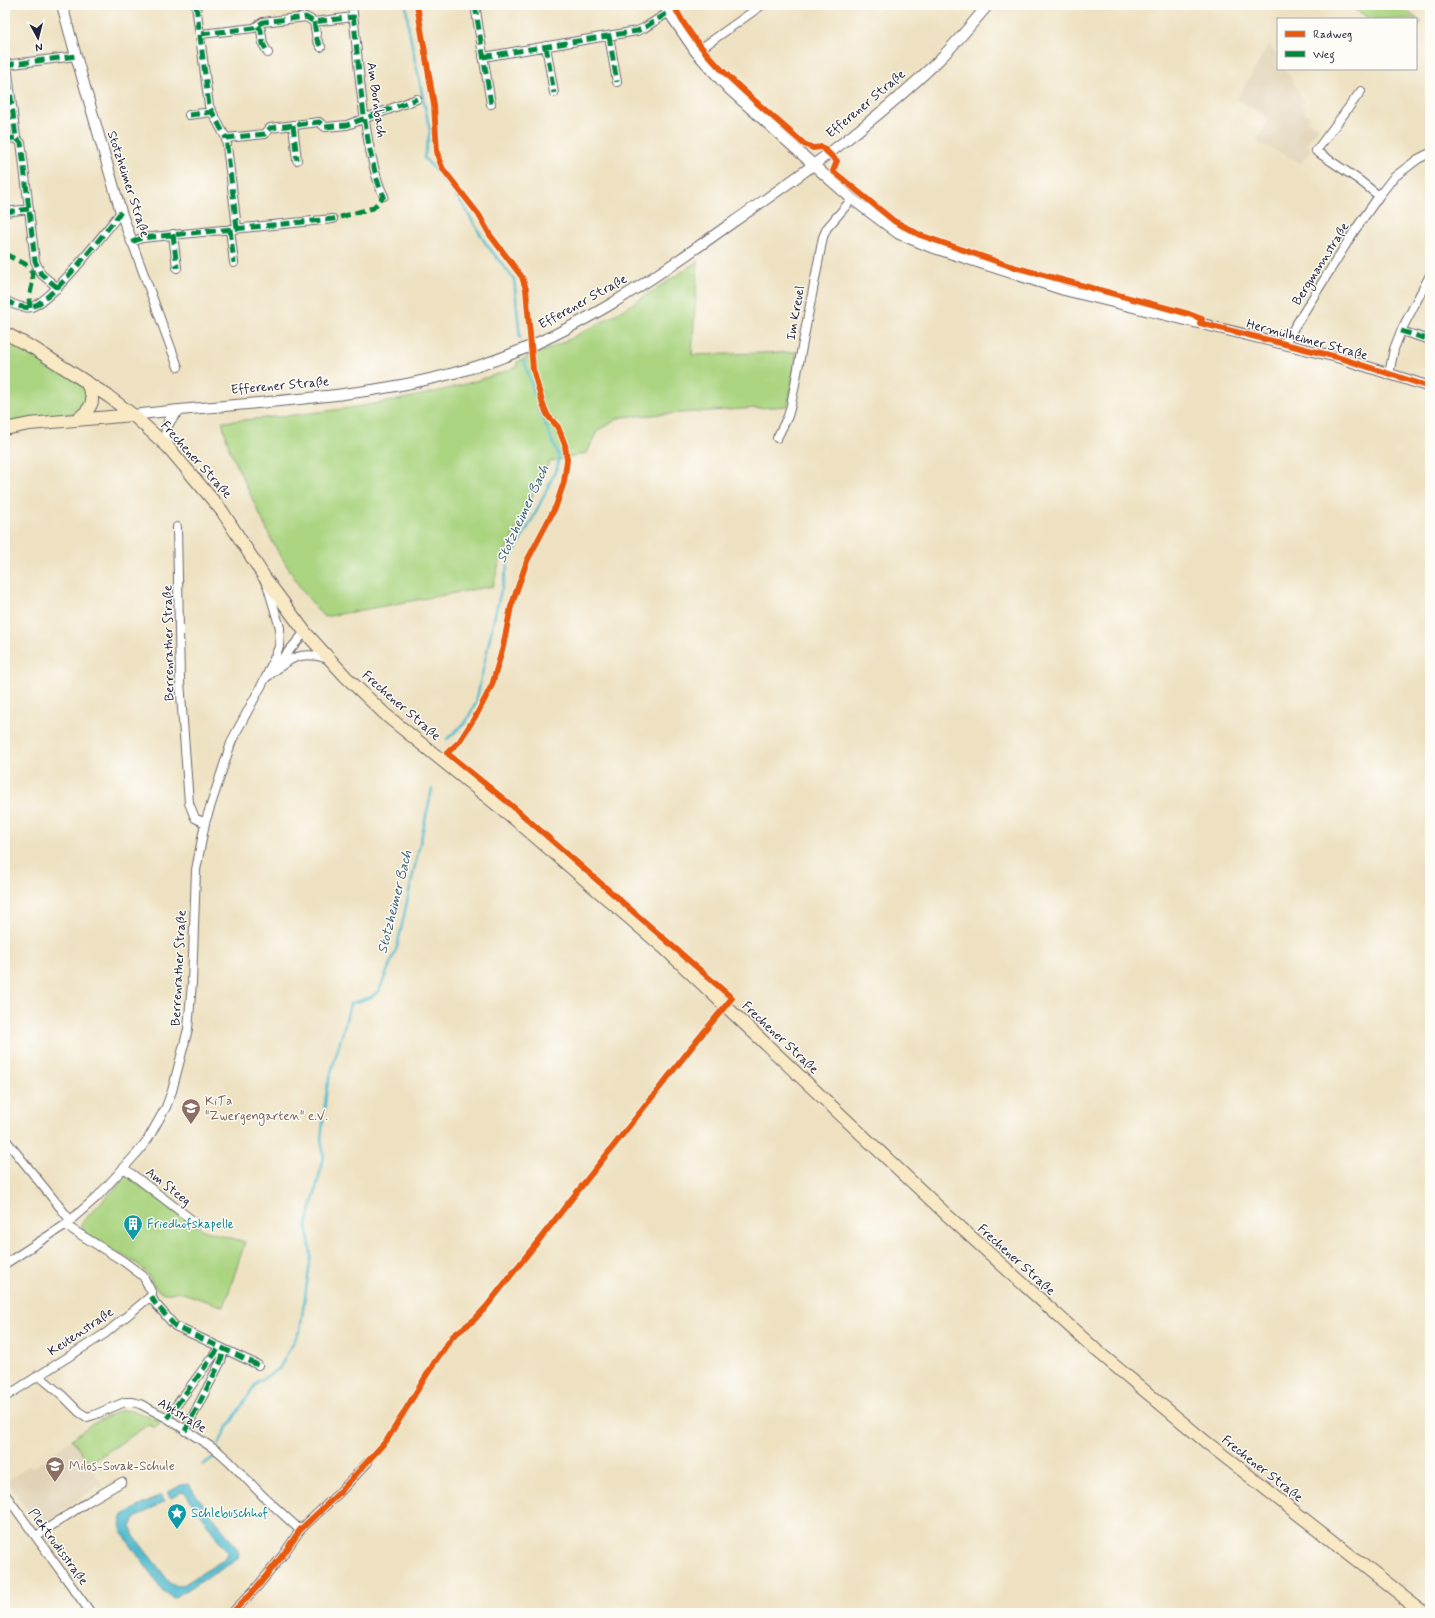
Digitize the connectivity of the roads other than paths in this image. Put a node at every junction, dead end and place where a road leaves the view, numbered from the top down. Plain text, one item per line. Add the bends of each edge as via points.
1 (62, 5) edge
2 (196, 5) edge
3 (352, 5) edge
4 (475, 5) edge
5 (762, 5) edge
6 (988, 5) edge
7 (667, 8) edge
8 (353, 18) junction
9 (314, 22) junction
10 (258, 26) junction
11 (201, 34) junction
12 (609, 36) junction
13 (546, 46) junction
14 (321, 47) dead end
15 (696, 52) junction
16 (268, 53) dead end
17 (76, 56) junction
18 (483, 57) junction
19 (6, 65) edge
20 (617, 82) dead end
21 (1361, 91) dead end
22 (554, 93) dead end
23 (417, 99) dead end
24 (491, 104) dead end
25 (212, 112) junction
26 (189, 115) dead end
27 (365, 119) junction
28 (293, 125) junction
29 (16, 138) junction
30 (226, 138) junction
31 (5, 139) edge
32 (1430, 153) edge
33 (297, 160) dead end
34 (814, 165) junction
35 (384, 196) dead end
36 (1378, 196) junction
37 (852, 199) junction
38 (29, 209) junction
39 (5, 212) edge
40 (121, 212) junction
41 (333, 219) dead end
42 (234, 229) junction
43 (173, 234) junction
44 (132, 242) junction
45 (234, 263) dead end
46 (177, 268) dead end
47 (1430, 275) edge
48 (58, 288) junction
49 (5, 300) edge
50 (1401, 331) junction
51 (5, 333) edge
52 (1430, 340) edge
53 (1284, 344) junction
54 (178, 367) dead end
55 (1389, 374) junction
56 (86, 382) junction
57 (1430, 387) edge
58 (179, 410) junction
59 (133, 415) junction
60 (78, 419) junction
61 (5, 430) edge
62 (777, 438) dead end
63 (168, 447) junction
64 (177, 527) dead end
65 (265, 578) junction
66 (305, 632) junction
67 (328, 659) junction
68 (266, 677) junction
69 (205, 823) junction
70 (5, 1139) edge
71 (124, 1168) junction
72 (68, 1223) junction
73 (197, 1224) dead end
74 (5, 1264) edge
75 (151, 1296) junction
76 (222, 1349) junction
77 (258, 1365) dead end
78 (38, 1374) junction
79 (5, 1396) edge
80 (167, 1418) junction
81 (185, 1431) junction
82 (368, 1462) dead end
83 (122, 1482) dead end
84 (5, 1494) edge
85 (300, 1530) junction
86 (36, 1536) junction
87 (91, 1613) edge
88 (232, 1613) edge
89 (1424, 1613) edge

1 - 17 street, Stotzheimer Straße
2 - 11 street
3 - 8 street, Am Bornbach
4 - 18 street
5 - 15 street
6 - 34 street, Efferener Straße via 951,48 899,96
7 - 12 street via 644,28
7 - 15 street, Hermülheimer Straße
8 - 9 street
8 - 27 street, Am Bornbach
9 - 10 street via 306,17 263,22
9 - 14 street
10 - 11 street
10 - 16 street
11 - 25 street via 206,90
12 - 13 street
12 - 20 street
13 - 18 street
13 - 22 street
15 - 34 street, Hermülheimer Straße via 728,88
17 - 19 street
17 - 40 street, Stotzheimer Straße
18 - 24 street
19 - 29 street
21 - 36 street via 1316,151
23 - 27 street
25 - 26 street
25 - 30 street
27 - 28 street via 347,125 325,127 319,122
27 - 35 street, Am Bornbach via 376,177
28 - 30 street via 270,128 265,134
28 - 33 street
29 - 31 street
29 - 38 street via 21,143
30 - 42 street
32 - 36 street, Bergmannstraße via 1393,178
34 - 37 street, Hermülheimer Straße
34 - 58 street, Efferener Straße via 664,271 564,331 508,356 469,369 363,392
36 - 53 street, Bergmannstraße
37 - 53 street, Hermülheimer Straße via 899,234 928,246 1087,297
37 - 62 street, Im Kreuel via 827,228 823,237 791,405
38 - 39 street
38 - 48 street via 35,261 41,274
40 - 44 street, Stotzheimer Straße
40 - 48 street
41 - 42 street
42 - 43 street
42 - 45 street
43 - 44 street via 142,238
43 - 46 street
44 - 54 street, Stotzheimer Straße
47 - 50 street
48 - 49 street via 30,308 16,306
50 - 52 street
50 - 55 street
51 - 56 main road, Frechener Straße
53 - 55 street, Hermülheimer Straße via 1337,357
55 - 57 street, Hermülheimer Straße
56 - 59 main road, Frechener Straße
56 - 60 main road via 92,394 92,404
58 - 59 street, Efferener Straße
58 - 63 street via 166,425
59 - 60 main road, Efferener Straße
59 - 63 main road, Frechener Straße
60 - 61 main road, Efferener Straße via 29,424
63 - 65 main road, Frechener Straße via 222,510
64 - 69 street, Berrenrather Straße via 180,681 189,802 194,818
65 - 66 main road, Frechener Straße
65 - 68 street, Berrenrather Straße via 280,628 279,647
66 - 67 main road, Frechener Straße
66 - 68 street, Berrenrather Straße
67 - 68 street, Berrenrather Straße via 317,655 299,655
67 - 89 main road, Frechener Straße via 387,716 523,826 664,948 947,1215 1096,1350 1206,1442
68 - 69 street, Berrenrather Straße via 232,740
69 - 71 street, Berrenrather Straße via 196,870 192,983 184,1050 166,1107 148,1139
70 - 72 street
71 - 72 street, Berrenrather Straße
71 - 73 street, Am Steeg
72 - 74 street, Berrenrather Straße
72 - 75 street via 143,1276 152,1293
75 - 76 street via 174,1326
75 - 78 street, Keutenstraße via 106,1333
76 - 77 street
76 - 80 street
76 - 81 street via 220,1361
78 - 79 street, Keutenstraße
78 - 80 street, Abtstraße via 78,1412 87,1416 125,1402 132,1402
80 - 81 street, Abtstraße
81 - 85 street, Abtstraße via 219,1452
82 - 85 street
83 - 86 street
84 - 86 street, Plektrudisstraße
85 - 88 street via 274,1566
86 - 87 street, Plektrudisstraße

